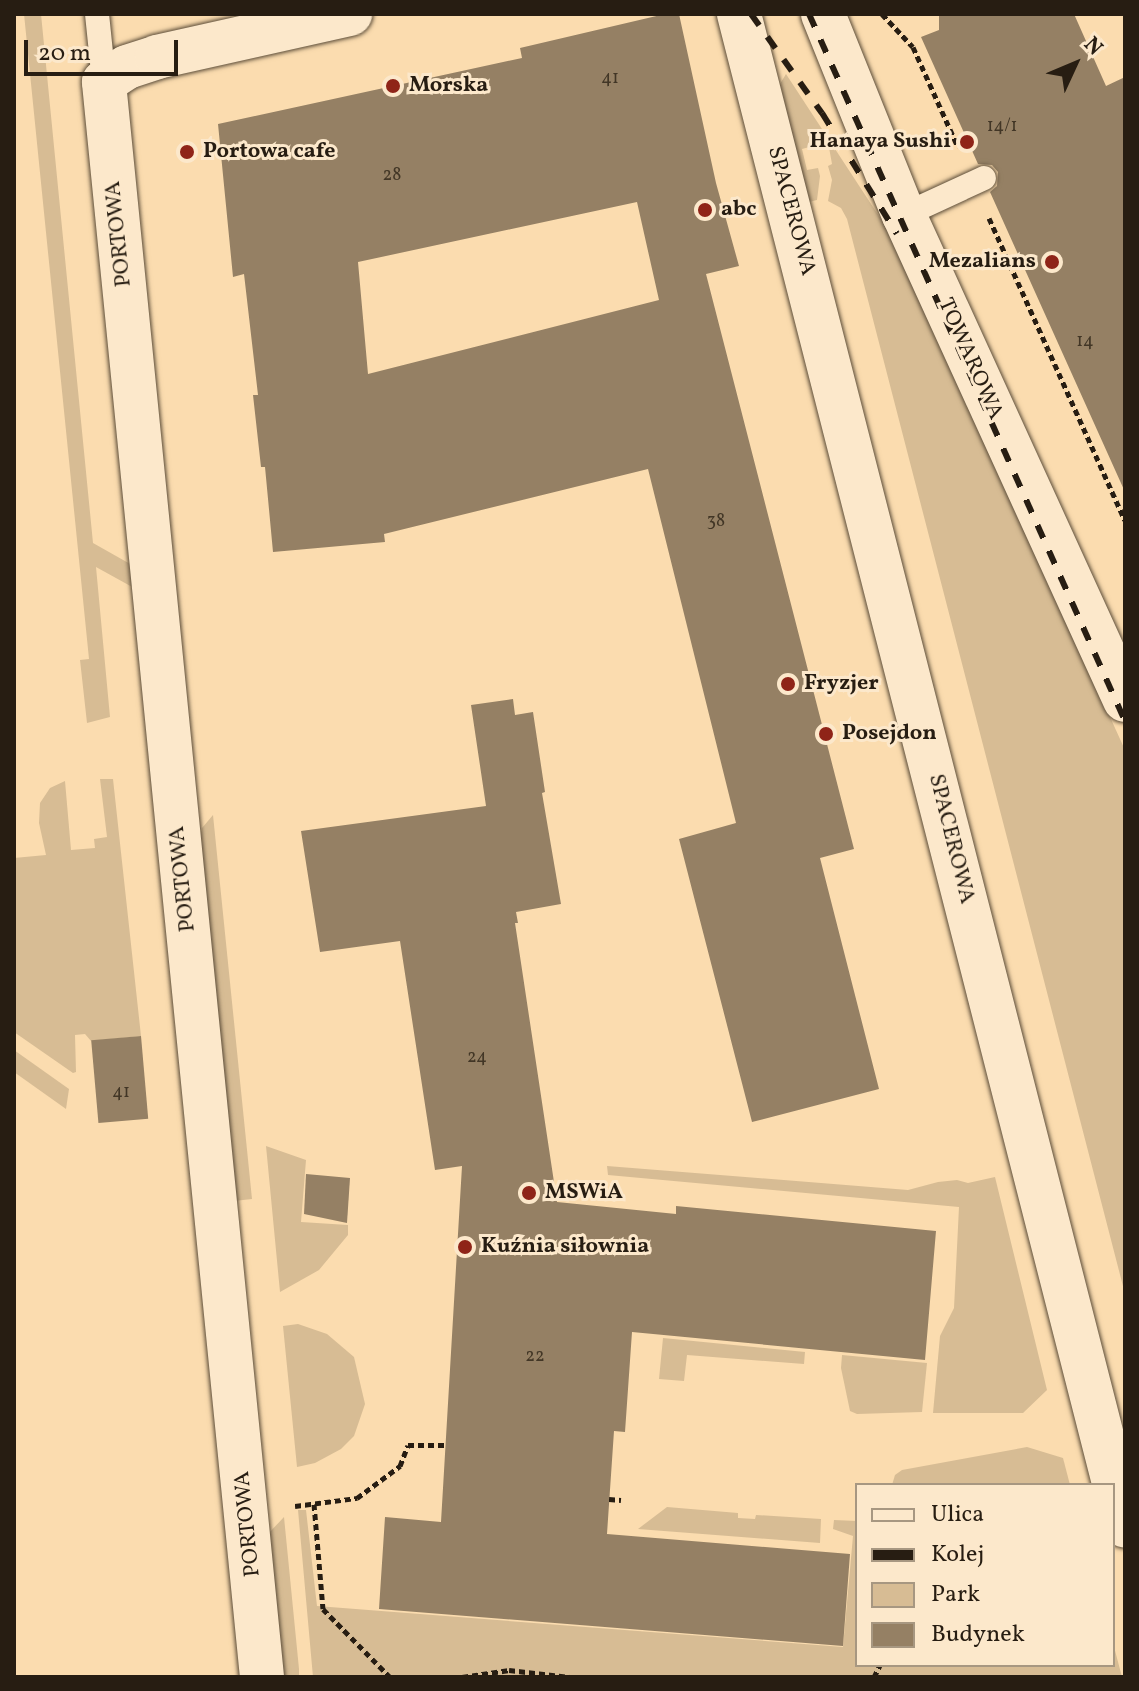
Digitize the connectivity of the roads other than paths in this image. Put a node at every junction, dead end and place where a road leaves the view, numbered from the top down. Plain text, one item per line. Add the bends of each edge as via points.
1 (97, 14) edge
2 (350, 14) edge
3 (823, 14) edge
4 (740, 16) edge
5 (104, 82) junction
6 (979, 180) road end
7 (904, 215) junction
8 (1125, 700) edge
9 (1114, 1483) edge
10 (1115, 1487) edge
11 (1125, 1526) edge
12 (262, 1677) edge

1 - 5 lane, PORTOWA
2 - 5 street via 157,57
3 - 7 street, TOWAROWA
4 - 9 street, SPACEROWA
5 - 12 street, PORTOWA
6 - 7 lane
7 - 8 street, TOWAROWA
10 - 11 street, SPACEROWA

